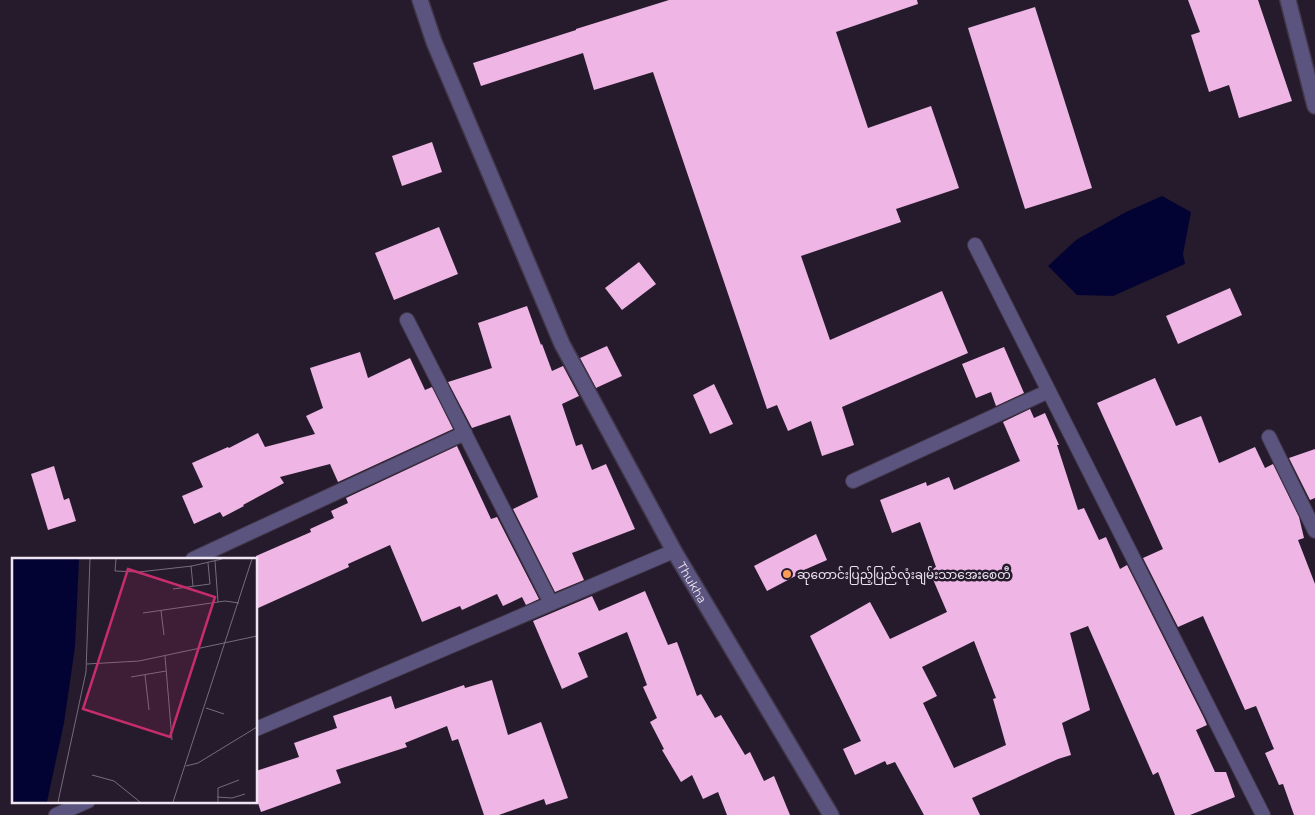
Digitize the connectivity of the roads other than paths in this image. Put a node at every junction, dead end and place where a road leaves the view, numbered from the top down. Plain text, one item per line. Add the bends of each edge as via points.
1 (420, 0) edge
2 (1288, 0) edge
3 (1315, 106) edge
4 (975, 245) dead end
5 (407, 320) dead end
6 (1049, 391) junction
7 (465, 433) junction
8 (1269, 437) dead end
9 (853, 481) dead end
10 (1315, 531) edge
11 (674, 551) junction
12 (195, 558) edge
13 (551, 604) junction
14 (258, 728) edge
15 (86, 802) edge
16 (56, 815) edge
17 (830, 815) edge
18 (1263, 815) edge

1 - 11 street, Thukha via 434,42 562,344
2 - 3 street
4 - 6 lane
5 - 7 lane
6 - 9 lane
6 - 18 lane
7 - 12 lane
7 - 13 lane
8 - 10 lane
11 - 13 lane
11 - 17 street, Thukha
13 - 14 lane
15 - 16 lane

